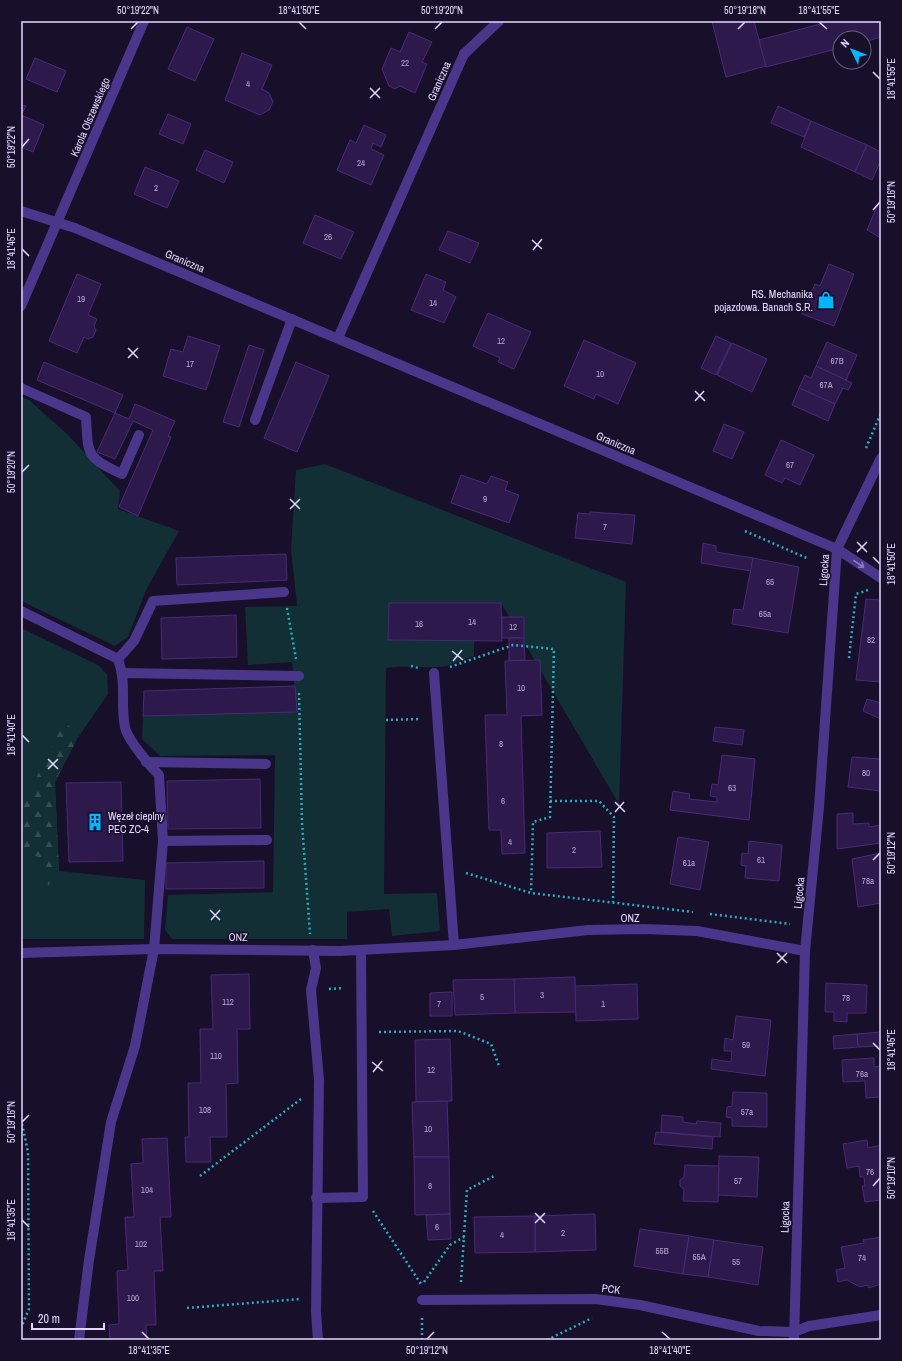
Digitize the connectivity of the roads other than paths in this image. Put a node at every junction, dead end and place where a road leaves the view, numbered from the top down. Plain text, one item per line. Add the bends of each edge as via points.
1 (144, 21) edge
2 (499, 21) edge
3 (21, 211) edge
4 (58, 222) junction
5 (21, 306) edge
6 (292, 319) junction
7 (338, 338) junction
8 (21, 388) edge
9 (255, 420) dead end
10 (139, 435) dead end
11 (881, 458) edge
12 (837, 549) junction
13 (881, 578) edge
14 (284, 592) road end
15 (21, 611) edge
16 (118, 659) junction
17 (123, 673) junction
18 (434, 673) road end
19 (299, 676) road end
20 (146, 762) junction
21 (266, 764) dead end
22 (266, 840) dead end
23 (163, 841) junction
24 (454, 945) junction
25 (154, 949) junction
26 (313, 950) junction
27 (361, 950) junction
28 (805, 951) junction
29 (21, 953) edge
30 (316, 1198) junction
31 (422, 1300) road end
32 (881, 1314) edge
33 (794, 1336) edge
34 (79, 1340) edge
35 (318, 1340) edge

1 - 4 street, Karola Olszewskiego
2 - 7 street, Graniczna via 464,54
3 - 4 street, Graniczna
4 - 5 street, Karola Olszewskiego
4 - 6 street, Graniczna
6 - 7 street, Graniczna
6 - 9 street
7 - 12 street, Graniczna
8 - 10 street via 86,416 88,448 98,462 122,474
11 - 12 street, Ligocka
12 -> 13 street, Graniczna
12 - 28 street, Ligocka via 819,807
14 - 16 street via 153,601 134,641
15 - 16 street
16 - 17 street
17 - 19 street
17 - 20 street via 125,728
18 - 24 street
20 - 21 street
20 - 23 street via 159,775
22 - 23 street
23 - 25 street
24 - 27 street, ONZ
24 - 28 street, ONZ via 588,930 643,930 697,932
25 - 26 street, ONZ
25 - 29 street, ONZ
25 - 34 street via 135,1046 111,1122
26 - 27 street, ONZ
26 - 30 street via 316,968 311,990 319,1080
27 - 30 street via 363,1197
28 - 33 street, Ligocka
30 - 35 street
31 - 33 street, PCK via 596,1299 640,1304 759,1331
32 - 33 street via 809,1326

